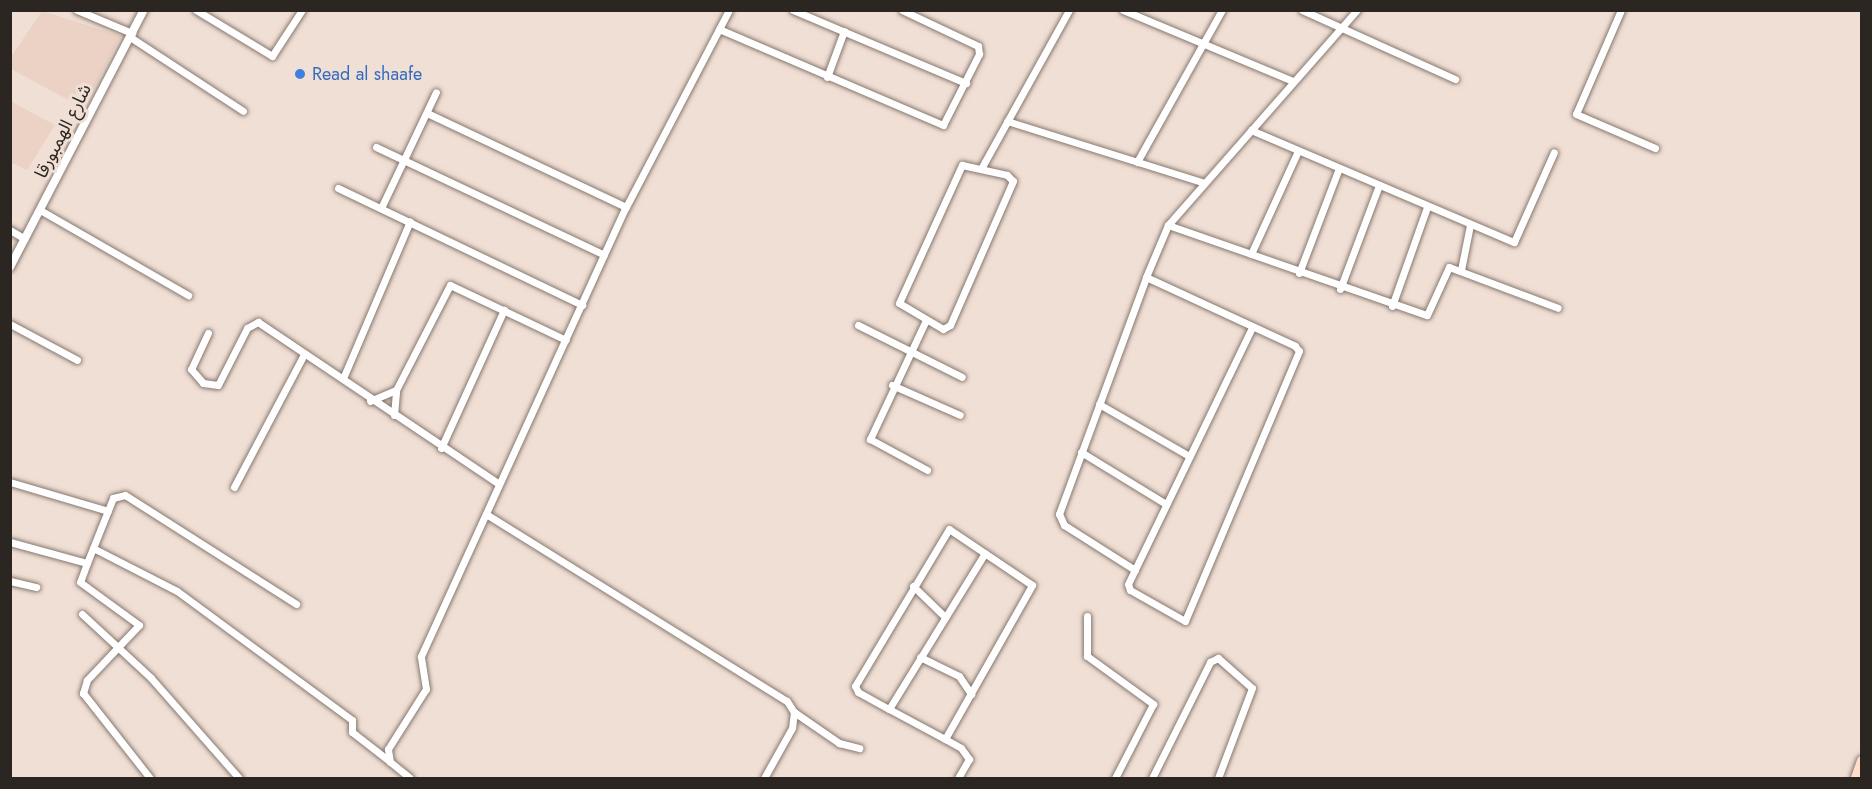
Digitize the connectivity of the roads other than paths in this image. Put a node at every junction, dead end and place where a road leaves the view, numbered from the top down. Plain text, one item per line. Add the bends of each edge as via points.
1 (78, 10) edge
2 (144, 10) edge
3 (196, 10) edge
4 (302, 10) edge
5 (729, 10) edge
6 (794, 10) edge
7 (902, 10) edge
8 (1069, 10) edge
9 (1123, 10) edge
10 (1222, 10) edge
11 (1302, 10) edge
12 (1357, 10) edge
13 (1620, 10) edge
14 (718, 29) junction
15 (1340, 30) junction
16 (844, 31) junction
17 (131, 35) junction
18 (1204, 42) junction
19 (827, 77) junction
20 (1455, 79) dead end
21 (1293, 81) junction
22 (966, 83) junction
23 (436, 92) dead end
24 (243, 111) dead end
25 (427, 112) junction
26 (1007, 121) junction
27 (1251, 130) junction
28 (376, 147) dead end
29 (1655, 148) dead end
30 (1298, 151) junction
31 (1554, 152) dead end
32 (405, 162) junction
33 (1137, 162) junction
34 (982, 167) junction
35 (1339, 168) junction
36 (1202, 182) junction
37 (1379, 185) junction
38 (338, 188) dead end
39 (626, 207) junction
40 (1427, 207) junction
41 (381, 208) junction
42 (40, 210) junction
43 (410, 221) junction
44 (1168, 225) junction
45 (1470, 225) junction
46 (10, 230) edge
47 (25, 239) junction
48 (1251, 254) junction
49 (604, 255) junction
50 (10, 267) edge
51 (1461, 270) junction
52 (1299, 273) junction
53 (1146, 277) junction
54 (1340, 289) junction
55 (188, 295) dead end
56 (582, 305) junction
57 (1392, 306) junction
58 (1558, 308) dead end
59 (504, 310) junction
60 (926, 320) junction
61 (10, 324) edge
62 (858, 325) dead end
63 (1252, 328) junction
64 (208, 333) dead end
65 (566, 340) junction
66 (910, 351) junction
67 (304, 354) junction
68 (77, 360) dead end
69 (345, 376) dead end
70 (962, 377) dead end
71 (892, 385) junction
72 (396, 390) junction
73 (370, 401) junction
74 (1099, 404) junction
75 (394, 415) junction
76 (960, 415) dead end
77 (441, 448) junction
78 (1081, 453) junction
79 (1189, 456) junction
80 (927, 470) dead end
81 (10, 482) edge
82 (499, 483) junction
83 (234, 487) dead end
84 (1166, 504) junction
85 (108, 511) junction
86 (486, 514) junction
87 (10, 542) edge
88 (93, 548) junction
89 (985, 552) junction
90 (87, 563) junction
91 (1135, 570) junction
92 (10, 581) edge
93 (913, 586) junction
94 (36, 587) dead end
95 (296, 604) dead end
96 (82, 614) dead end
97 (1087, 616) dead end
98 (945, 617) junction
99 (119, 646) junction
100 (920, 657) junction
101 (971, 694) junction
102 (889, 709) junction
103 (794, 712) junction
104 (945, 740) junction
105 (859, 748) dead end
106 (1862, 761) edge
107 (390, 762) junction
108 (150, 778) edge
109 (239, 778) edge
110 (410, 778) edge
111 (764, 778) edge
112 (958, 778) edge
113 (1115, 778) edge
114 (1152, 778) edge
115 (1218, 778) edge
116 (1856, 778) edge

1 - 17 street
2 - 17 street, شارع الهمبورقا
3 - 4 street via 272,56
5 - 14 street
6 - 16 street
7 - 22 street via 978,46
8 - 26 street
9 - 18 street
10 - 18 street
11 - 15 street
12 - 15 street
13 - 29 street via 1576,114
14 - 19 street
14 - 39 street
15 - 20 street
15 - 21 street
16 - 19 street
16 - 22 street
17 - 24 street
17 - 42 street, شارع الهمبورقا
18 - 21 street
18 - 33 street
19 - 22 street via 943,125
21 - 27 street
23 - 25 street
25 - 32 street
25 - 39 street
26 - 33 street
26 - 34 street
27 - 30 street
27 - 36 street
28 - 32 street
30 - 35 street
30 - 48 street
31 - 45 street via 1514,242
32 - 41 street
32 - 49 street
33 - 36 street
34 - 60 street via 962,165 899,303
34 - 60 street via 1013,181 950,325 943,329
35 - 37 street
35 - 52 street
36 - 44 street
37 - 40 street
37 - 54 street
38 - 41 street
39 - 49 street
40 - 45 street
40 - 57 street
41 - 43 street
42 - 47 street, شارع الهمبورقا
42 - 55 street
43 - 56 street
43 - 69 street
44 - 48 street
44 - 53 street
45 - 51 street
46 - 47 street
47 - 50 street, شارع الهمبورقا
48 - 52 street
49 - 56 street
51 - 57 street via 1446,270 1427,315
51 - 58 street
52 - 54 street
53 - 63 street
53 - 74 street
54 - 57 street
56 - 65 street
59 - 65 street
59 - 72 street via 453,285 446,287
59 - 77 street
60 - 66 street
61 - 68 street
62 - 66 street
63 - 79 street
63 - 91 street via 1299,351 1190,618 1130,590
64 - 67 street via 191,372 210,386 221,381 255,322
65 - 82 street
66 - 70 street
66 - 71 street
67 - 73 street
67 - 83 street
71 - 76 street
71 - 80 street via 870,442
72 - 73 street
72 - 75 street
73 - 75 street
74 - 78 street
74 - 79 street
75 - 77 street
77 - 82 street
78 - 84 street
78 - 91 street via 1060,519
79 - 84 street
81 - 85 street
82 - 86 street
84 - 91 street
85 - 88 street
85 - 95 street via 113,498 125,495
86 - 103 street via 752,675
86 - 107 street via 421,656 426,689 388,749
87 - 90 street
88 - 90 street
88 - 107 street via 177,591 352,720 352,732
89 - 93 street via 946,529
89 - 98 street
89 - 101 street via 1023,575 1032,591
90 - 99 street via 80,582 139,624
92 - 94 street
93 - 98 street
93 - 102 street via 855,686
96 - 99 street
97 - 113 street via 1087,656 1153,704
98 - 100 street
99 - 108 street via 87,680 83,693
99 - 109 street
100 - 101 street via 959,676
100 - 102 street
101 - 104 street
102 - 104 street
103 - 105 street via 839,743
103 - 111 street via 792,728
104 - 112 street via 969,759
106 - 116 main road
107 - 110 street
114 - 115 street via 1210,662 1218,658 1252,687

